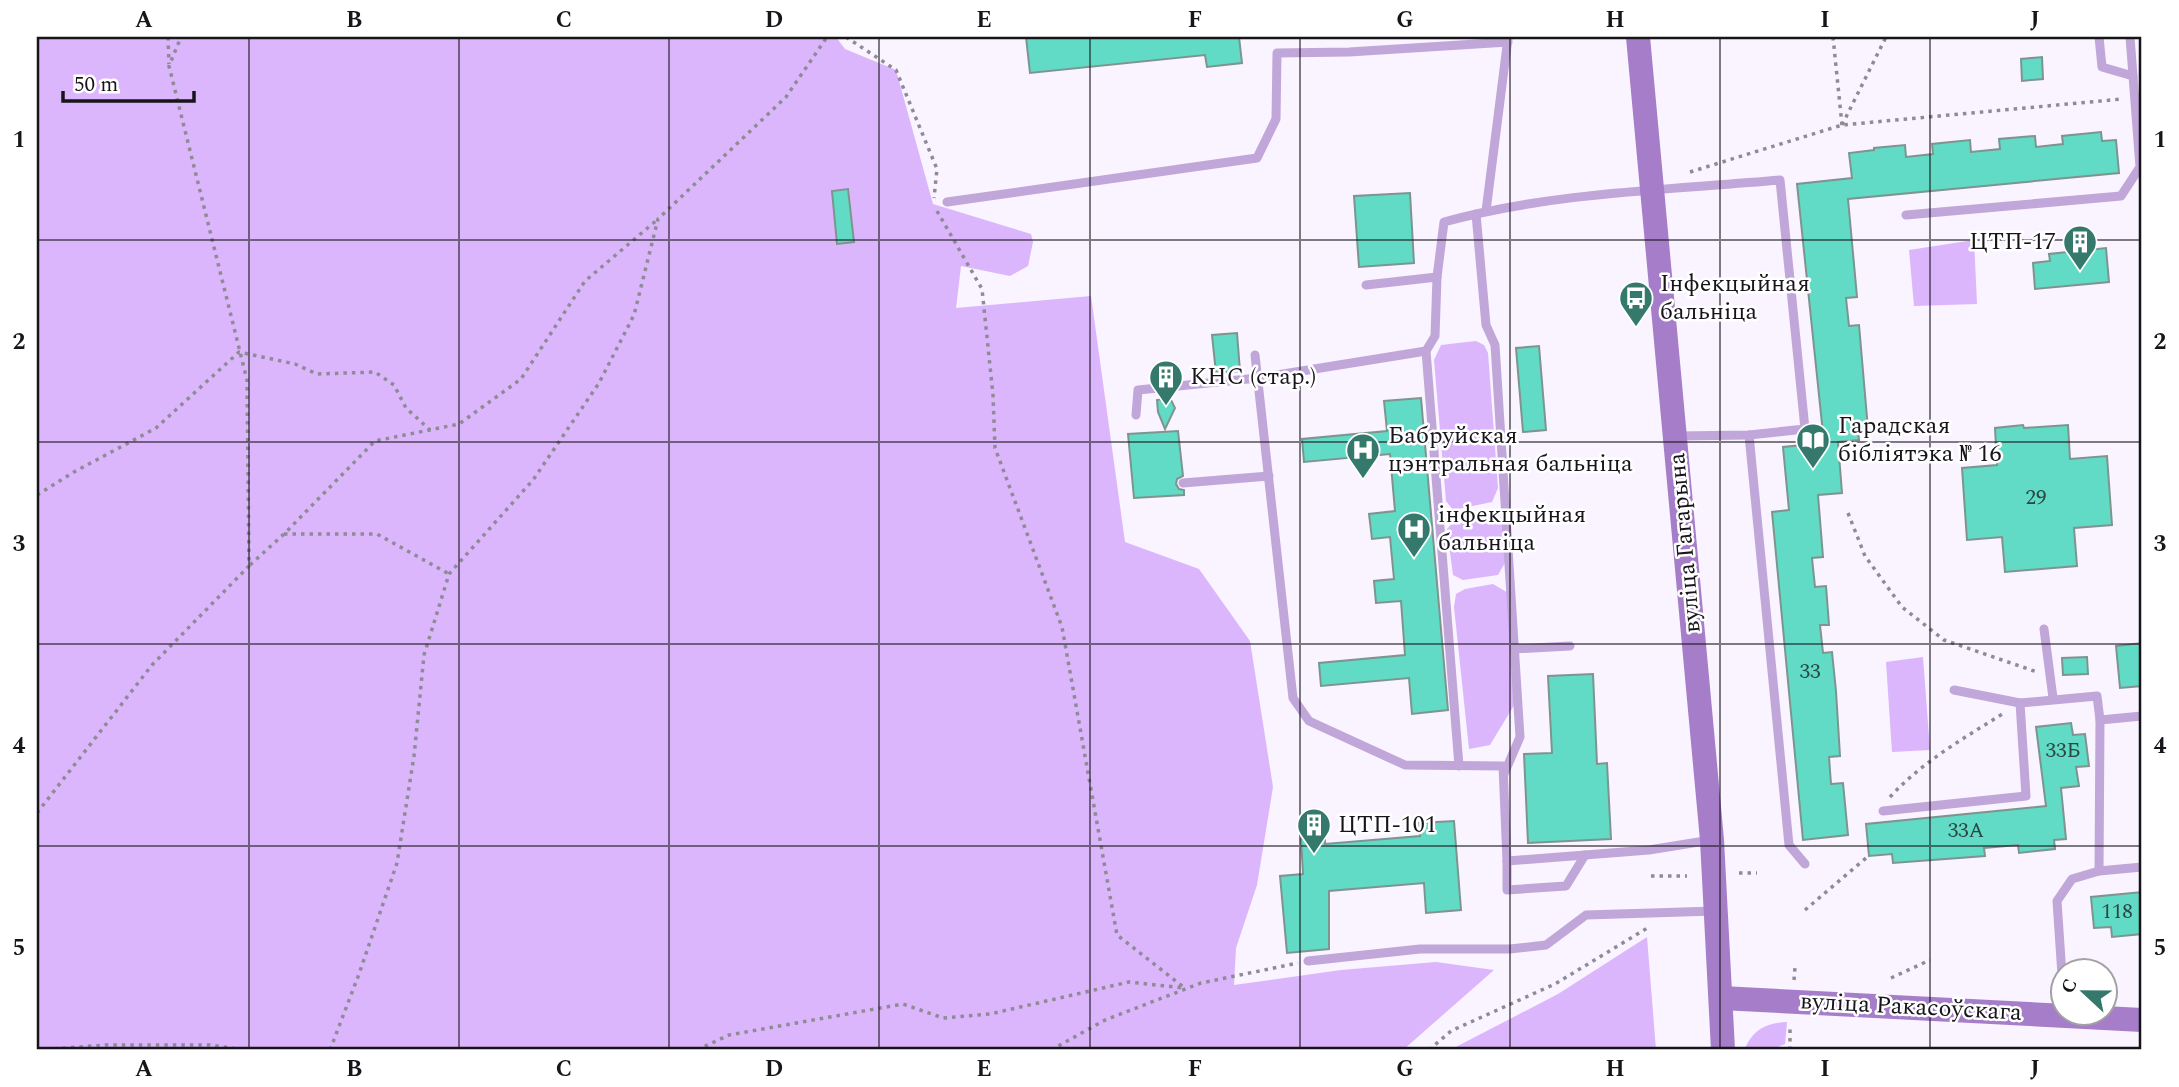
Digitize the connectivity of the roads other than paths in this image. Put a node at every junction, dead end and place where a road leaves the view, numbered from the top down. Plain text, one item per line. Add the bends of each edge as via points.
1 (1638, 37) edge
2 (2099, 37) edge
3 (2130, 37) edge
4 (1508, 39) edge
5 (2133, 76) junction
6 (2141, 171) edge
7 (1653, 191) junction
8 (947, 202) dead end
9 (1481, 212) junction
10 (1906, 215) dead end
11 (1437, 277) junction
12 (1366, 285) dead end
13 (1426, 351) junction
14 (1255, 355) dead end
15 (1258, 378) junction
16 (1136, 415) dead end
17 (1749, 435) junction
18 (1675, 436) junction
19 (1269, 476) junction
20 (1183, 483) dead end
21 (2044, 629) dead end
22 (1570, 646) dead end
23 (1514, 649) junction
24 (1954, 690) dead end
25 (2053, 698) junction
26 (2020, 703) junction
27 (2142, 716) edge
28 (2100, 720) junction
29 (1459, 766) junction
30 (1504, 776) junction
31 (1883, 811) dead end
32 (1712, 840) junction
33 (1585, 855) junction
34 (1507, 861) junction
35 (1805, 864) dead end
36 (2142, 867) edge
37 (2099, 871) junction
38 (1716, 911) junction
39 (2061, 958) edge
40 (1308, 961) road end
41 (1721, 998) junction
42 (2050, 1010) edge
43 (2120, 1017) edge
44 (2142, 1020) edge
45 (1723, 1050) edge

1 - 7 main road, вуліца Гагарына
2 - 5 lane via 2102,67
3 - 5 lane
4 - 8 lane via 1277,53 1276,119 1257,158
4 - 9 lane
5 - 6 lane
6 - 10 lane via 2122,195
7 - 9 lane via 1586,195
7 - 17 lane via 1780,180 1805,429
7 - 18 main road, вуліца Гагарына
9 - 11 lane via 1444,222
9 - 23 lane via 1486,325 1495,345
11 - 12 lane
11 - 13 lane via 1436,336
13 - 15 lane
13 - 29 lane
14 - 15 lane
15 - 16 lane via 1138,390
15 - 19 lane
17 - 18 lane
17 - 35 lane via 1789,845
18 - 32 main road, вуліца Гагарына
19 - 20 lane
19 - 29 lane via 1293,698 1308,721 1405,765
21 - 25 lane
22 - 23 lane
23 - 30 lane via 1520,737
24 - 26 lane
25 - 26 lane
25 - 28 lane via 2097,696
26 - 31 lane via 2026,796
27 - 28 lane
28 - 37 lane
29 - 30 lane via 1503,766
30 - 34 lane
32 - 33 lane
32 - 38 main road, вуліца Гагарына
33 - 34 lane
33 - 34 lane via 1566,886 1507,890
36 - 37 lane
37 - 39 lane via 2072,880 2057,901
38 - 40 lane via 1586,915 1546,945 1420,949
38 - 41 main road, вуліца Гагарына
41 - 42 main road, вуліца Ракасоўскага
41 - 45 main road, вуліца Гагарына
43 - 44 main road, вуліца Ракасоўскага

